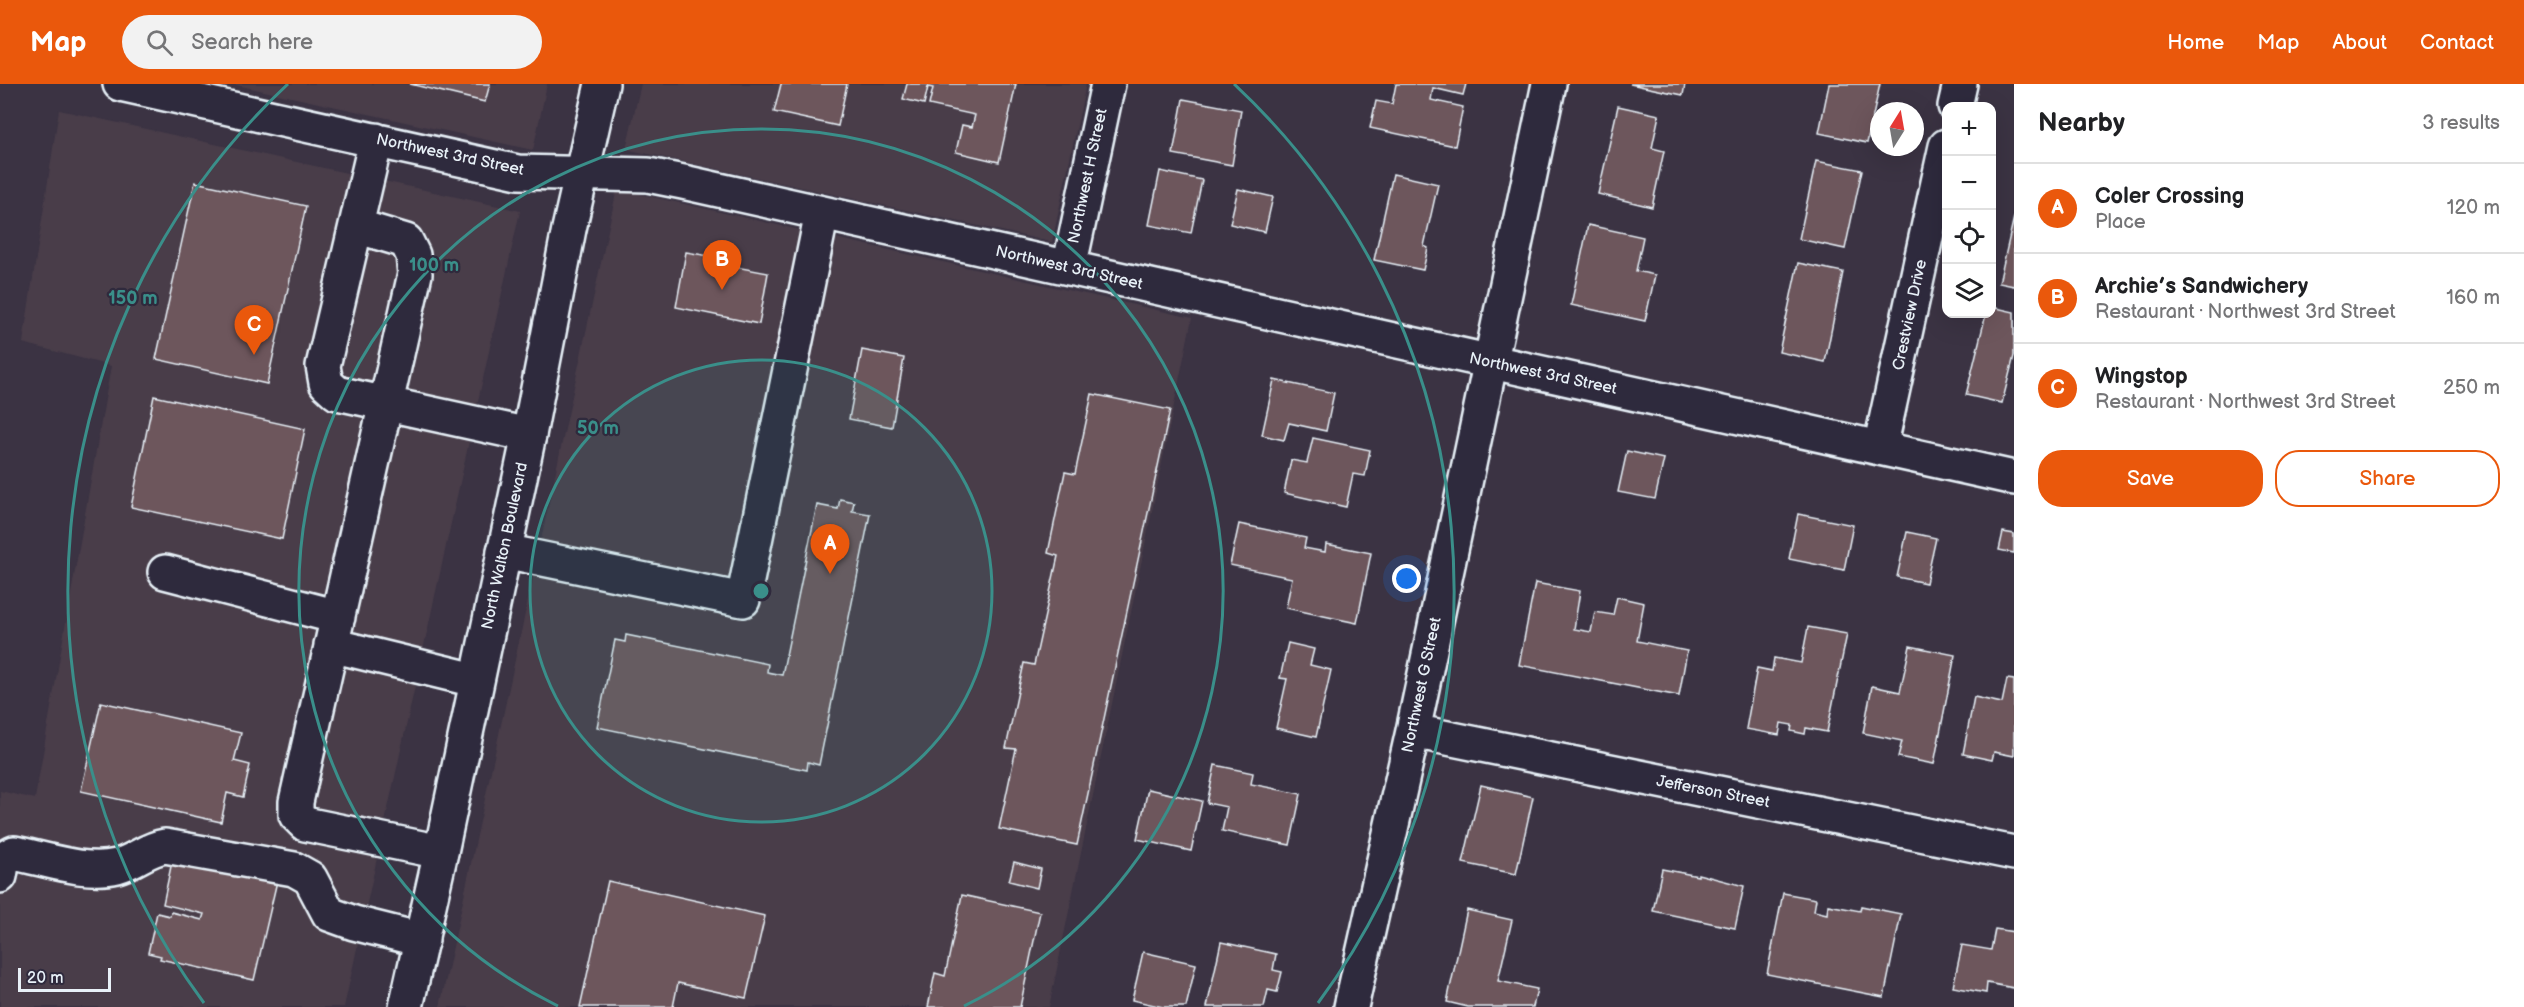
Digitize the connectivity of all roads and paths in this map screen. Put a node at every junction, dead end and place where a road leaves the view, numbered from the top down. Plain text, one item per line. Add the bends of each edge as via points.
1 (120, 84) edge
2 (602, 84) edge
3 (1108, 84) edge
4 (1549, 84) edge
5 (1960, 84) edge
6 (1956, 102) edge
7 (376, 140) junction
8 (1945, 156) edge
9 (583, 174) junction
10 (822, 213) junction
11 (356, 226) junction
12 (1069, 268) junction
13 (1489, 362) junction
14 (385, 404) junction
15 (529, 435) junction
16 (1880, 448) junction
17 (2014, 478) edge
18 (504, 551) junction
19 (165, 572) dead end
20 (334, 631) junction
21 (475, 680) junction
22 (1413, 731) junction
23 (441, 852) junction
24 (2014, 853) edge
25 (7, 864) edge
26 (422, 940) junction
27 (406, 1007) edge
28 (1351, 1007) edge

1 - 7 street, Northwest 3rd Street
2 - 9 street, North Walton Boulevard
3 - 12 street, Northwest H Street
4 - 13 street
5 - 6 street
7 - 9 street, Northwest 3rd Street via 518,172
7 - 11 street
8 - 16 street, Crestview Drive
9 - 10 street, Northwest 3rd Street via 648,175
9 - 15 street, North Walton Boulevard
10 - 12 street, Northwest 3rd Street
10 - 18 street via 743,600
11 - 14 street via 406,241 413,255 415,274
11 - 14 street via 323,366 326,383 338,393
12 - 13 street, Northwest 3rd Street
13 - 16 street, Northwest 3rd Street
13 - 22 street, Northwest G Street
14 - 15 street
14 - 20 street
15 - 18 street, North Walton Boulevard
16 - 17 street, Northwest 3rd Street
18 - 21 street, North Walton Boulevard
19 - 20 street
20 - 21 street
20 - 23 street via 296,815 305,824
21 - 23 street, North Walton Boulevard
22 - 24 street, Jefferson Street
22 - 28 street, Northwest G Street
23 - 26 street, North Walton Boulevard
25 - 26 street via 99,869 165,846 280,866 309,878 329,914
26 - 27 street, North Walton Boulevard

